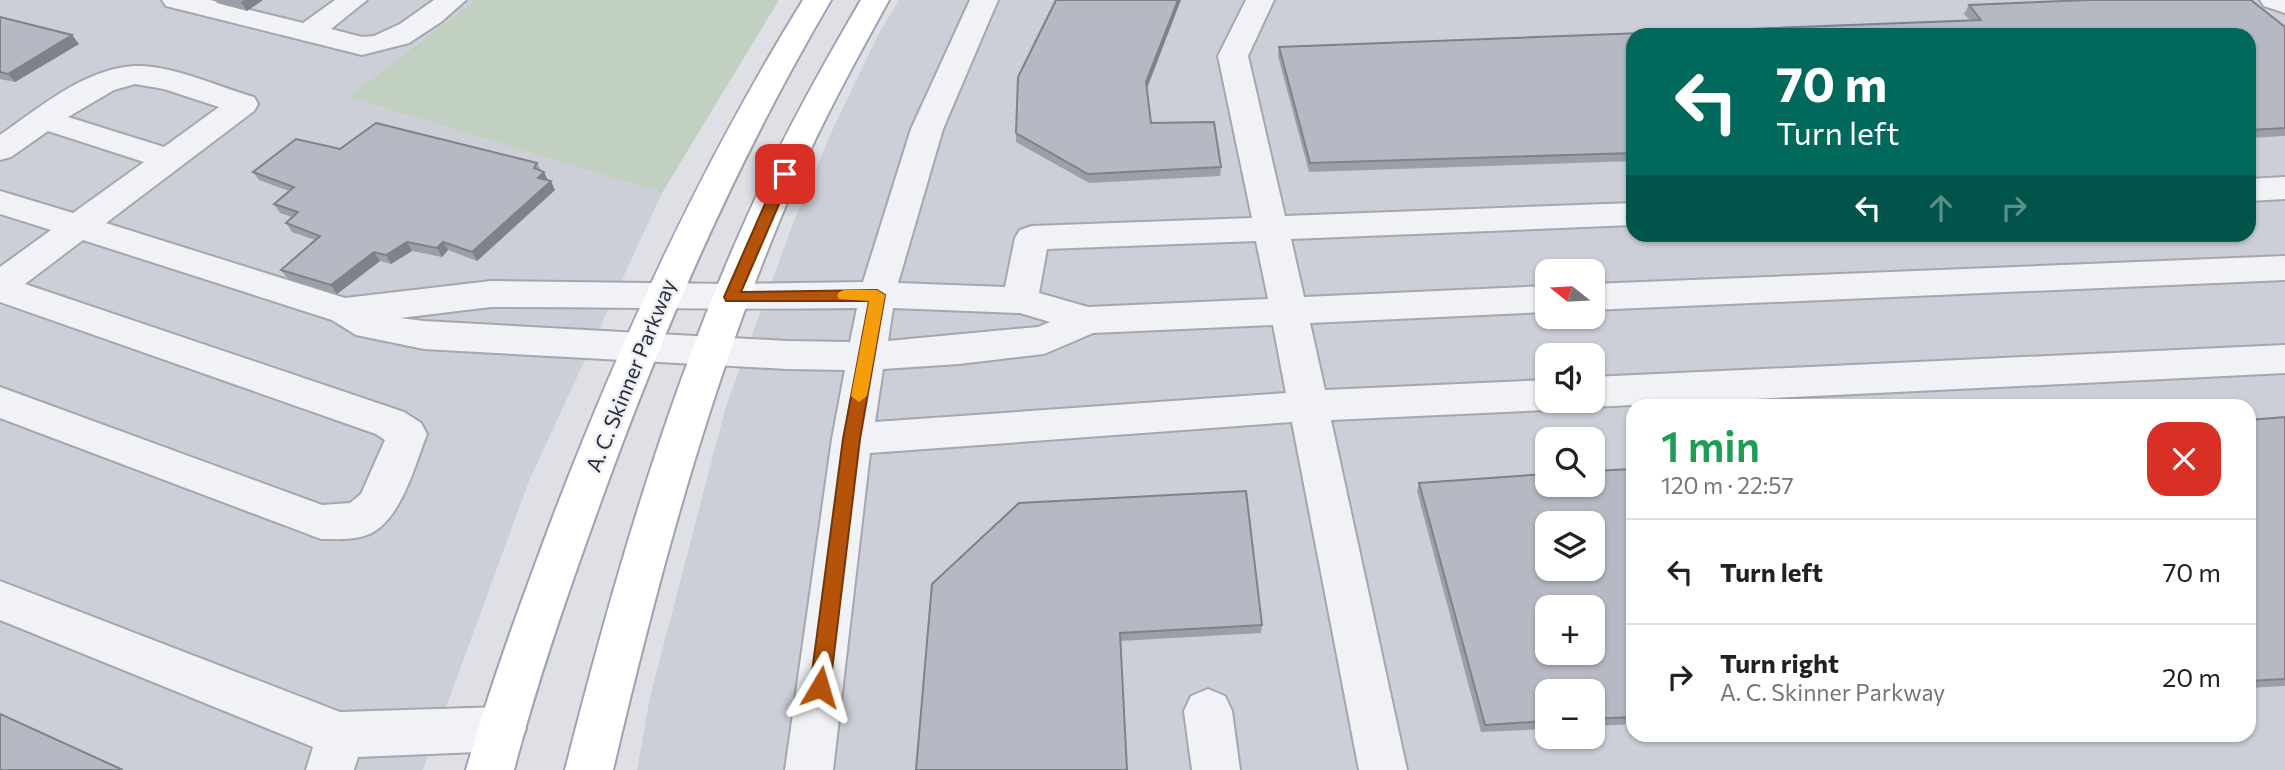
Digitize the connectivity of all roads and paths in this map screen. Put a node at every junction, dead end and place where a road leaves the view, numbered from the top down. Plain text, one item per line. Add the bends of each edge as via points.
1 (176, 0) edge
2 (353, 0) edge
3 (452, 0) edge
4 (817, 0) edge
5 (875, 0) edge
6 (984, 0) edge
7 (1260, 0) edge
8 (2274, 0) edge
9 (2285, 5) edge
10 (306, 33) junction
11 (45, 120) junction
12 (0, 150) edge
13 (169, 159) junction
14 (2285, 188) edge
15 (2256, 190) edge
16 (0, 202) edge
17 (1626, 214) edge
18 (77, 227) junction
19 (1271, 229) junction
20 (2285, 268) edge
21 (0, 287) edge
22 (662, 294) junction
23 (877, 295) junction
24 (1605, 296) edge
25 (731, 297) junction
26 (1020, 300) junction
27 (1535, 300) edge
28 (1289, 311) junction
29 (345, 312) junction
30 (1088, 320) junction
31 (640, 345) junction
32 (712, 349) junction
33 (866, 356) junction
34 (2285, 359) edge
35 (1605, 391) edge
36 (1535, 396) edge
37 (0, 402) edge
38 (1309, 406) junction
39 (852, 439) junction
40 (0, 600) edge
41 (1208, 710) dead end
42 (496, 749) edge
43 (335, 753) edge
44 (589, 770) edge
45 (809, 770) edge
46 (1216, 770) edge
47 (1383, 770) edge

1 - 10 lane
2 - 10 lane
3 - 10 lane via 398,39 378,45 362,46
4 - 22 main road, A. C. Skinner Parkway via 734,143
5 - 25 main road via 814,109
6 - 23 lane via 927,129
7 - 19 lane via 1233,57
8 - 9 lane
11 - 12 lane
11 - 13 lane
11 - 13 lane via 98,85 133,75 243,104
13 - 18 lane
14 - 15 lane
16 - 18 lane
17 - 19 lane
18 - 21 lane
18 - 29 lane
19 - 26 lane via 1032,238
19 - 28 lane
20 - 24 lane
21 - 37 lane via 390,423 407,434 377,505 359,520 321,522
22 - 25 lane
22 - 29 lane via 491,294
22 - 31 main road, A. C. Skinner Parkway
23 - 25 lane
23 - 26 lane
23 - 33 lane
25 - 32 main road
26 - 30 lane
27 - 28 lane
28 - 30 lane
28 - 38 lane
29 - 31 lane via 369,326 424,335
30 - 33 lane via 1044,340
31 - 32 lane
31 - 42 main road, A. C. Skinner Parkway via 549,587
32 - 33 lane
32 - 44 main road via 651,532
33 - 39 lane
34 - 35 lane
36 - 38 lane
38 - 39 lane
38 - 47 lane
39 - 45 lane
40 - 43 lane
41 - 46 lane
42 - 43 lane

